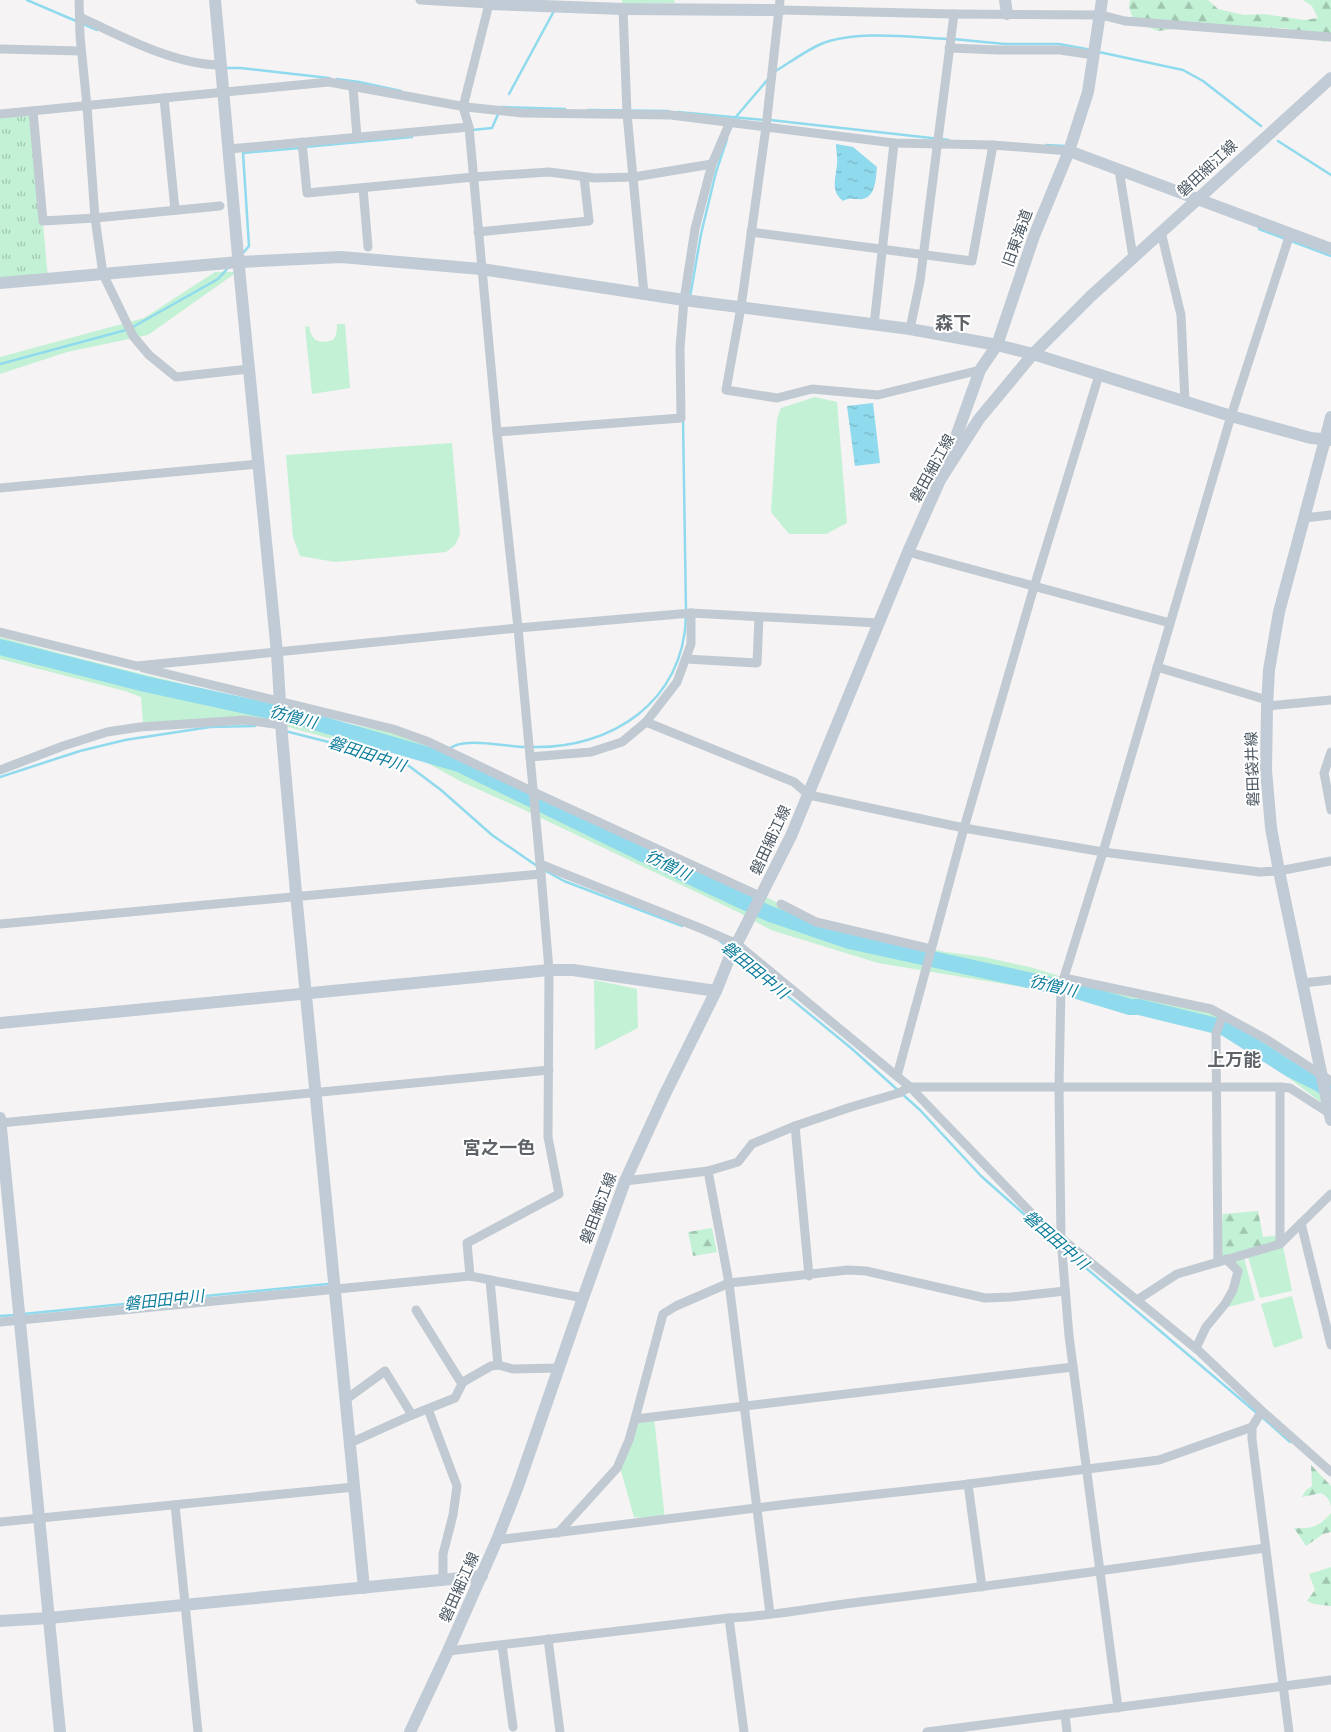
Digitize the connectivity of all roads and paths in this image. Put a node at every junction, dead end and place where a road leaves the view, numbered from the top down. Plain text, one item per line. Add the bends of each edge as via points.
1 (79, 0) edge
2 (214, 0) edge
3 (420, 0) edge
4 (1005, 0) edge
5 (1102, 0) edge
6 (489, 2) edge
7 (556, 3) edge
8 (675, 5) edge
9 (780, 5) edge
10 (622, 9) junction
11 (954, 14) junction
12 (1007, 14) junction
13 (1101, 15) junction
14 (80, 17) junction
15 (1331, 37) edge
16 (949, 48) junction
17 (0, 49) edge
18 (82, 50) junction
19 (1095, 51) junction
20 (220, 65) junction
21 (1331, 78) edge
22 (353, 87) junction
23 (223, 92) junction
24 (164, 98) junction
25 (87, 106) junction
26 (463, 107) junction
27 (33, 111) junction
28 (0, 114) edge
29 (627, 114) junction
30 (730, 122) junction
31 (469, 127) junction
32 (766, 127) junction
33 (357, 137) junction
34 (302, 142) junction
35 (894, 143) junction
36 (936, 144) junction
37 (993, 145) junction
38 (229, 149) junction
39 (1069, 151) junction
40 (712, 164) junction
41 (1119, 170) junction
42 (474, 177) junction
43 (584, 177) junction
44 (634, 177) junction
45 (363, 188) junction
46 (1197, 200) junction
47 (220, 206) dead end
48 (175, 210) junction
49 (95, 218) junction
50 (478, 232) junction
51 (751, 232) junction
52 (1161, 232) junction
53 (1290, 234) junction
54 (368, 247) dead end
55 (882, 249) junction
56 (1331, 249) edge
57 (923, 255) junction
58 (1133, 257) junction
59 (239, 262) junction
60 (481, 269) junction
61 (103, 274) junction
62 (0, 283) edge
63 (644, 294) junction
64 (684, 300) junction
65 (741, 307) junction
66 (874, 325) junction
67 (910, 329) junction
68 (997, 345) junction
69 (1033, 354) junction
70 (250, 369) junction
71 (980, 370) junction
72 (1099, 375) junction
73 (1185, 402) junction
74 (1231, 416) junction
75 (1331, 417) edge
76 (496, 432) junction
77 (1328, 440) edge
78 (258, 464) junction
79 (940, 480) junction
80 (0, 488) edge
81 (1331, 515) edge
82 (1304, 518) junction
83 (908, 552) junction
84 (1034, 587) junction
85 (691, 613) junction
86 (759, 617) junction
87 (879, 623) junction
88 (1170, 623) junction
89 (518, 628) junction
90 (0, 632) edge
91 (277, 653) junction
92 (686, 659) junction
93 (137, 666) junction
94 (1157, 667) junction
95 (1331, 701) edge
96 (280, 702) junction
97 (1267, 703) junction
98 (646, 722) junction
99 (282, 725) junction
100 (1331, 752) edge
101 (530, 757) junction
102 (0, 770) edge
103 (1328, 775) edge
104 (533, 792) junction
105 (809, 795) junction
106 (1331, 810) edge
107 (964, 828) junction
108 (1103, 852) junction
109 (1331, 861) edge
110 (541, 869) junction
111 (1279, 871) junction
112 (762, 896) junction
113 (297, 898) junction
114 (781, 904) dead end
115 (0, 924) edge
116 (737, 944) junction
117 (931, 948) junction
118 (549, 970) junction
119 (1331, 980) edge
120 (1062, 983) junction
121 (1303, 983) junction
122 (716, 991) junction
123 (307, 994) junction
124 (1223, 1016) junction
125 (0, 1023) edge
126 (549, 1070) junction
127 (897, 1076) junction
128 (1325, 1078) edge
129 (910, 1087) junction
130 (1059, 1087) junction
131 (1217, 1087) junction
132 (1280, 1087) junction
133 (316, 1092) junction
134 (1330, 1112) edge
135 (0, 1118) edge
136 (0, 1123) edge
137 (795, 1126) junction
138 (708, 1172) junction
139 (625, 1181) junction
140 (1331, 1194) edge
141 (1302, 1223) junction
142 (5, 1224) edge
143 (1061, 1239) junction
144 (1280, 1244) junction
145 (1222, 1260) junction
146 (470, 1276) junction
147 (809, 1276) junction
148 (490, 1280) junction
149 (729, 1283) junction
150 (334, 1288) junction
151 (1064, 1291) junction
152 (583, 1298) junction
153 (1138, 1300) junction
154 (416, 1310) dead end
155 (20, 1320) junction
156 (0, 1322) edge
157 (1331, 1345) edge
158 (1196, 1348) junction
159 (498, 1365) junction
160 (1073, 1367) junction
161 (558, 1368) junction
162 (462, 1384) junction
163 (345, 1400) junction
164 (745, 1407) junction
165 (428, 1409) junction
166 (1262, 1411) junction
167 (412, 1415) junction
168 (635, 1419) junction
169 (1252, 1427) junction
170 (350, 1443) junction
171 (1087, 1469) junction
172 (1331, 1472) edge
173 (968, 1484) junction
174 (354, 1487) junction
175 (175, 1505) junction
176 (757, 1508) junction
177 (39, 1519) junction
178 (0, 1522) edge
179 (558, 1533) junction
180 (497, 1540) junction
181 (1265, 1548) junction
182 (1100, 1570) junction
183 (482, 1576) junction
184 (443, 1580) junction
185 (982, 1587) junction
186 (364, 1588) junction
187 (186, 1605) junction
188 (770, 1614) junction
189 (49, 1618) junction
190 (730, 1618) junction
191 (0, 1621) edge
192 (548, 1639) junction
193 (502, 1644) junction
194 (448, 1651) junction
195 (1331, 1680) edge
196 (1283, 1686) junction
197 (1118, 1708) junction
198 (1064, 1714) junction
199 (513, 1727) dead end
200 (60, 1732) edge
201 (198, 1732) edge
202 (410, 1732) edge
203 (560, 1732) edge
204 (744, 1732) edge
205 (927, 1732) edge
206 (1067, 1732) edge
207 (1289, 1732) edge

1 - 14 street
2 - 20 street
3 - 6 street
4 - 12 street
5 - 13 street, 旧東海道
6 - 7 street
6 - 26 street
7 - 10 street
8 - 9 street
8 - 10 street
9 - 11 street
9 - 32 street
10 - 29 street
11 - 12 street
11 - 16 street
12 - 13 street
13 - 15 street via 1125,21
13 - 19 street, 旧東海道
14 - 18 street
14 - 20 street via 138,44 206,65
16 - 19 street
16 - 36 street
17 - 18 street
18 - 25 street
19 - 39 street, 旧東海道 via 1088,92
20 - 23 street
21 - 46 street, 磐田細江線
22 - 23 street via 329,82
22 - 26 street
22 - 33 street
23 - 24 street
23 - 38 street
24 - 25 street
24 - 48 street
25 - 27 street
25 - 49 street
26 - 29 street
26 - 31 street
27 - 28 street
27 - 49 street via 43,221
29 - 30 street via 671,114
29 - 44 street
30 - 32 street
30 - 40 street
31 - 33 street
31 - 42 street
32 - 35 street
32 - 51 street
33 - 34 street
34 - 38 street
34 - 45 street via 307,193
35 - 36 street
35 - 55 street
36 - 37 street
36 - 57 street
37 - 39 street
37 - 57 street via 972,262
38 - 59 street
39 - 41 street
39 - 68 street, 旧東海道 via 1034,236
40 - 44 street
40 - 64 street
41 - 46 street
41 - 58 street
42 - 43 street via 549,172
42 - 45 street
42 - 50 street
43 - 44 street
43 - 50 street via 589,221
44 - 63 street
45 - 54 street
46 - 52 street, 磐田細江線
46 - 53 street
47 - 48 street
48 - 49 street
49 - 61 street
50 - 60 street
51 - 55 street
51 - 65 street
52 - 58 street, 磐田細江線
52 - 73 street via 1181,315
53 - 56 street
53 - 74 street
55 - 57 street
55 - 66 street
57 - 67 street
58 - 69 street, 磐田細江線
59 - 60 street via 341,257
59 - 61 street
59 - 70 street
60 - 63 street
60 - 76 street
61 - 62 street
61 - 70 street via 134,336 149,355 176,376
63 - 64 street
64 - 65 street
64 - 76 street via 680,348 681,418
65 - 66 street
65 - 71 street via 726,390 777,398 812,389 878,395
66 - 67 street
67 - 68 street
68 - 69 street
68 - 71 street, 旧東海道
69 - 72 street
69 - 79 street, 磐田細江線 via 979,419
70 - 78 street
71 - 79 street, 旧東海道
72 - 73 street
72 - 84 street
73 - 74 street
74 - 77 street
74 - 88 street
75 - 77 street, 磐田袋井線
76 - 89 street
77 - 82 street, 磐田袋井線
78 - 80 street
78 - 91 street
79 - 83 street, 磐田細江線
81 - 82 street
82 - 97 street, 磐田袋井線 via 1279,612
83 - 84 street
83 - 87 street, 磐田細江線
84 - 88 street
84 - 107 street
85 - 86 street
85 - 89 street
85 - 92 street
86 - 87 street
86 - 92 street via 757,662
87 - 105 street, 磐田細江線
88 - 94 street
89 - 91 street
89 - 101 street
90 - 93 street
91 - 93 street
91 - 96 street
92 - 98 street via 677,682
93 - 96 street
94 - 97 street
94 - 108 street
95 - 97 street
96 - 99 street
96 - 104 street via 393,729 429,742
97 - 111 street, 磐田袋井線 via 1266,770
98 - 101 street via 622,742 591,752
98 - 105 street via 794,782
99 - 102 street via 245,720 107,732
99 - 113 street
100 - 103 street via 1324,773
101 - 104 street
103 - 106 street
104 - 110 street
104 - 112 street
105 - 107 street
105 - 112 street, 磐田細江線
107 - 108 street
107 - 117 street
108 - 111 street via 1260,872
108 - 120 street
109 - 111 street
110 - 113 street
110 - 116 street
110 - 118 street
111 - 121 street, 磐田袋井線
112 - 116 street, 磐田細江線
113 - 115 street
113 - 123 street
114 - 117 street via 816,922
116 - 122 street, 磐田細江線
116 - 127 street
117 - 127 street
118 - 122 street via 573,970
118 - 123 street
118 - 126 street
119 - 121 street
120 - 124 street via 1211,1009
120 - 130 street
121 - 128 street, 磐田袋井線
122 - 139 street, 磐田細江線
123 - 125 street
123 - 133 street
124 - 128 street via 1266,1039
124 - 131 street via 1216,1033
126 - 133 street
126 - 146 street via 548,1137 559,1194 468,1243
127 - 129 street
128 - 134 street, 磐田袋井線
129 - 130 street
129 - 137 street
129 - 143 street via 1034,1216
130 - 131 street
130 - 143 street
131 - 132 street
131 - 145 street
132 - 134 street via 1290,1088
132 - 144 street
133 - 136 street
133 - 150 street
135 - 136 street
136 - 142 street
137 - 138 street via 752,1144 738,1162
137 - 147 street
138 - 139 street
138 - 149 street
139 - 152 street, 磐田細江線
140 - 141 street
141 - 144 street
141 - 157 street
142 - 155 street
143 - 151 street
143 - 153 street
144 - 145 street
145 - 153 street via 1177,1274
145 - 158 street via 1238,1271 1233,1290 1206,1327
146 - 148 street
146 - 150 street
147 - 149 street
147 - 151 street via 848,1270 866,1271 985,1298
148 - 152 street
148 - 159 street
149 - 164 street
149 - 168 street via 664,1314
150 - 155 street
150 - 163 street
151 - 160 street
152 - 161 street, 磐田細江線
153 - 158 street
154 - 162 street
155 - 156 street
155 - 177 street
158 - 166 street
159 - 161 street via 513,1369
159 - 162 street
160 - 164 street
160 - 171 street
161 - 180 street, 磐田細江線
162 - 165 street via 455,1398
163 - 167 street via 385,1370
163 - 170 street
164 - 168 street
164 - 176 street
165 - 167 street
165 - 184 street via 457,1486 443,1554
166 - 169 street
166 - 172 street
167 - 170 street
168 - 179 street via 617,1468
169 - 171 street via 1159,1460
169 - 181 street
170 - 174 street
171 - 173 street
171 - 182 street
173 - 176 street
173 - 185 street
174 - 175 street
174 - 186 street
175 - 177 street
175 - 187 street
176 - 179 street
176 - 188 street
177 - 178 street
177 - 189 street
179 - 180 street
180 - 183 street, 磐田細江線
181 - 182 street
181 - 196 street
182 - 185 street
182 - 197 street
183 - 184 street
183 - 194 street, 磐田細江線
184 - 186 street
185 - 188 street
186 - 187 street
187 - 189 street
187 - 201 street
188 - 190 street
189 - 191 street
189 - 200 street
190 - 192 street
190 - 204 street
192 - 193 street
192 - 203 street
193 - 194 street
193 - 199 street
194 - 202 street, 磐田細江線
195 - 196 street
196 - 197 street
196 - 207 street
197 - 198 street
198 - 205 street
198 - 206 street

